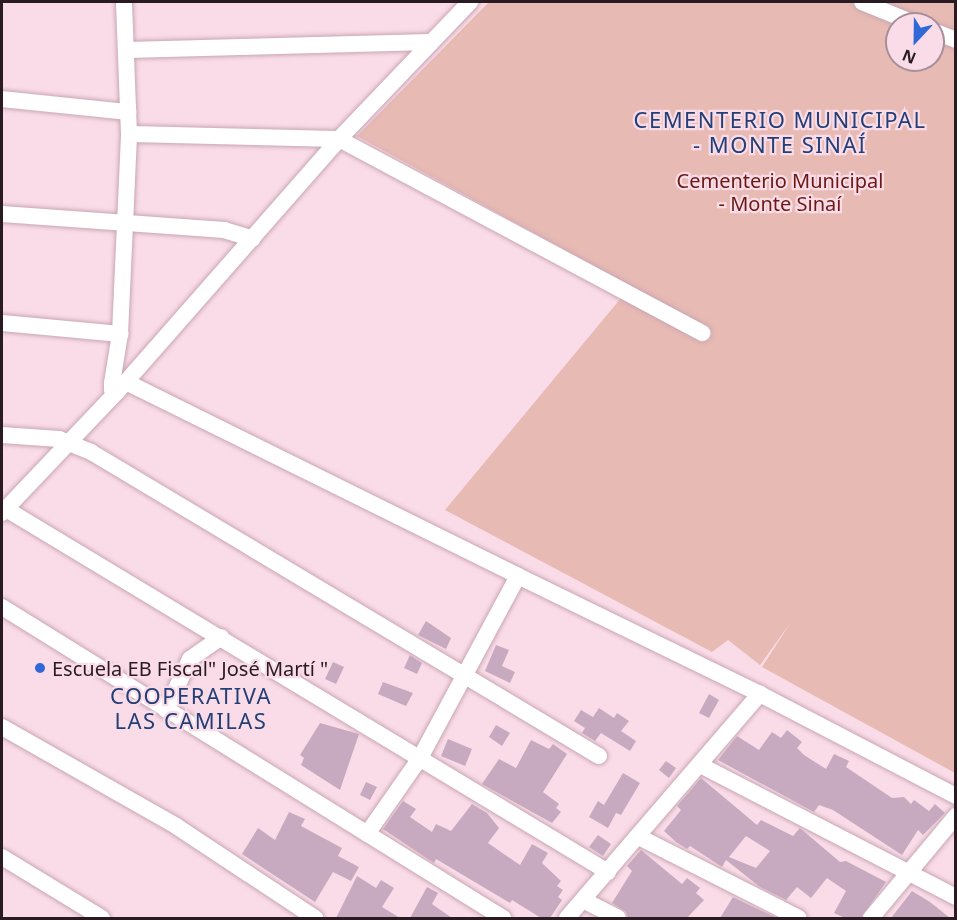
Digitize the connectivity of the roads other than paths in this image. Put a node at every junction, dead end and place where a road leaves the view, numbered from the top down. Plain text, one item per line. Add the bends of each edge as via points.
1 (124, 2) edge
2 (862, 2) edge
3 (462, 5) edge
4 (887, 12) edge
5 (431, 42) junction
6 (126, 50) junction
7 (2, 99) edge
8 (128, 112) junction
9 (129, 134) junction
10 (339, 139) junction
11 (2, 214) edge
12 (123, 226) junction
13 (253, 239) junction
14 (2, 323) edge
15 (703, 333) dead end
16 (120, 334) junction
17 (121, 387) junction
18 (2, 435) edge
19 (67, 445) junction
20 (4, 511) edge
21 (518, 576) junction
22 (2, 607) edge
23 (221, 637) junction
24 (465, 676) junction
25 (760, 694) junction
26 (166, 710) junction
27 (2, 727) edge
28 (599, 756) dead end
29 (420, 758) junction
30 (702, 766) junction
31 (956, 796) edge
32 (956, 816) edge
33 (367, 834) junction
34 (639, 837) junction
35 (2, 857) edge
36 (608, 872) junction
37 (909, 873) junction
38 (956, 897) edge
39 (584, 900) junction
40 (102, 918) edge
41 (315, 918) edge
42 (503, 918) edge
43 (567, 918) edge
44 (618, 918) edge
45 (798, 918) edge
46 (871, 918) edge

1 - 6 street
2 - 4 street
3 - 5 street
5 - 6 street
5 - 10 street
6 - 8 street
7 - 8 street
8 - 9 street
9 - 10 street
9 - 12 street
10 - 13 street
10 - 15 street
11 - 12 street
12 - 13 street via 224,230
12 - 16 street
13 - 17 street
14 - 16 street
16 - 17 street via 112,390
17 - 19 street
17 - 21 street
18 - 19 street via 59,440
19 - 20 street
19 - 24 street via 91,452
20 - 23 street
21 - 24 street
21 - 25 street
22 - 26 street
23 - 26 street via 190,659
23 - 29 street
24 - 28 street
24 - 29 street
25 - 30 street via 733,722
25 - 31 street
26 - 33 street
27 - 41 street via 176,826
29 - 33 street
29 - 36 street
30 - 34 street
30 - 37 street
32 - 37 street
33 - 42 street
34 - 36 street
34 - 45 street
35 - 40 street
36 - 39 street
37 - 38 street
37 - 46 street
39 - 43 street
39 - 44 street

